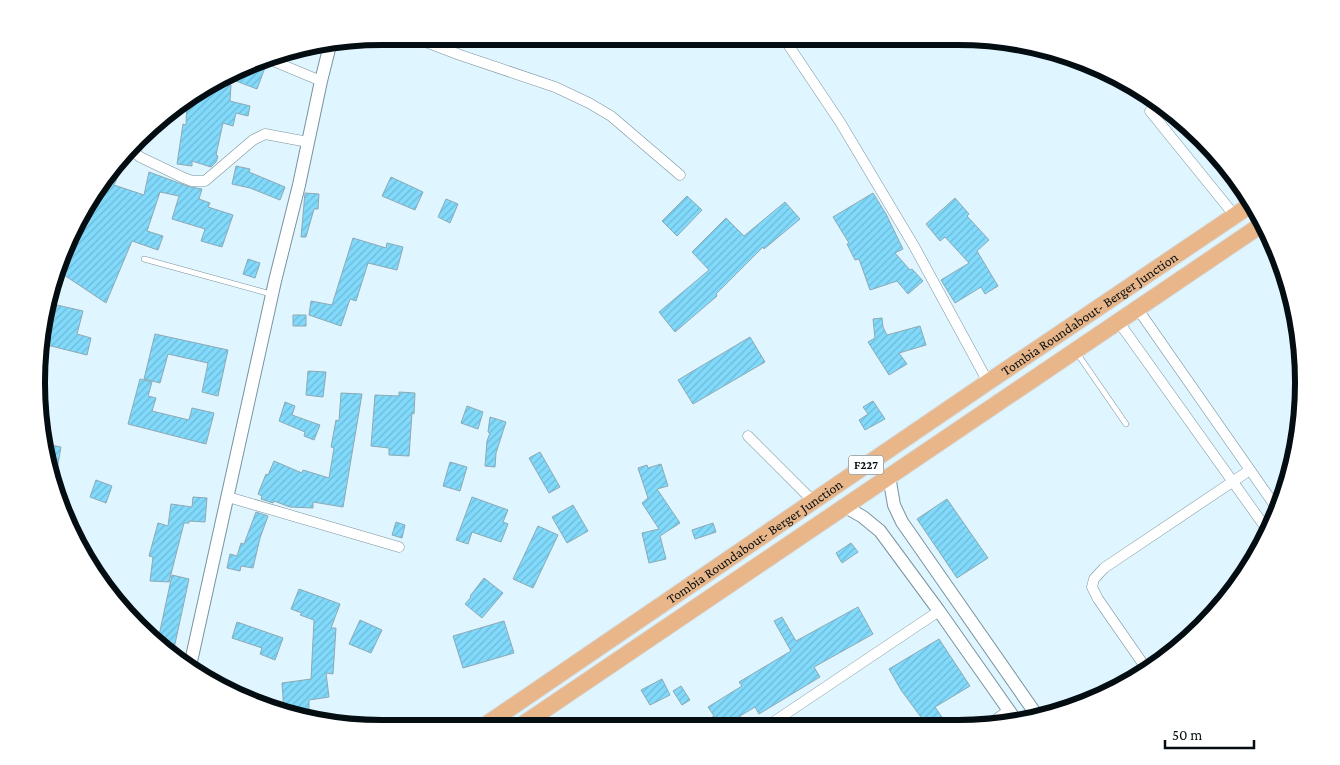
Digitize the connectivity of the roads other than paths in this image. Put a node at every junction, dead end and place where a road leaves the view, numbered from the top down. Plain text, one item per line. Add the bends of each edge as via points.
1 (434, 45) edge
2 (789, 45) edge
3 (329, 49) edge
4 (276, 62) edge
5 (321, 81) junction
6 (1150, 111) dead end
7 (308, 142) junction
8 (136, 153) edge
9 (680, 175) dead end
10 (1246, 208) edge
11 (1235, 216) junction
12 (1257, 228) edge
13 (144, 259) dead end
14 (272, 294) junction
15 (1137, 308) junction
16 (1118, 321) junction
17 (1075, 350) junction
18 (988, 382) junction
19 (1126, 424) dead end
20 (748, 436) dead end
21 (1250, 470) junction
22 (889, 476) junction
23 (1233, 482) junction
24 (228, 498) junction
25 (813, 501) junction
26 (1273, 502) edge
27 (844, 506) junction
28 (1263, 525) edge
29 (399, 547) dead end
30 (940, 612) junction
31 (191, 660) edge
32 (1143, 664) edge
33 (1009, 710) junction
34 (1033, 711) edge
35 (1013, 715) edge
36 (999, 717) edge
37 (493, 720) edge
38 (542, 720) edge
39 (777, 720) edge

1 - 9 street via 555,87 589,103 611,116
2 - 18 street via 904,229
3 - 5 street
4 - 5 street
5 - 7 street
6 - 11 street
7 - 8 street via 265,134 253,140 206,181 184,178
7 - 14 street
10 - 11 main road, Tombia Roundabout- Berger Junction / F227
11 - 18 main road, Tombia Roundabout- Berger Junction / F227
12 - 15 main road, Tombia Roundabout- Berger Junction / F227
13 - 14 lane
14 - 24 street
15 - 16 main road, Tombia Roundabout- Berger Junction / F227
15 - 21 street
16 - 17 main road, Tombia Roundabout- Berger Junction / F227
16 - 23 street
17 - 19 lane
17 - 22 main road, Tombia Roundabout- Berger Junction / F227
18 - 25 main road, Tombia Roundabout- Berger Junction / F227
20 - 25 street
21 - 23 street
21 - 26 street
22 - 27 main road, Tombia Roundabout- Berger Junction / F227
22 - 34 street via 894,504 902,522
23 - 28 street
23 - 32 street via 1104,568 1094,579 1092,587 1098,599
24 - 29 street
24 - 31 street
25 - 37 main road, Tombia Roundabout- Berger Junction / F227
27 - 30 street via 880,531
27 - 38 main road, Tombia Roundabout- Berger Junction / F227
30 - 33 street
30 - 39 street
33 - 35 street
33 - 36 street

